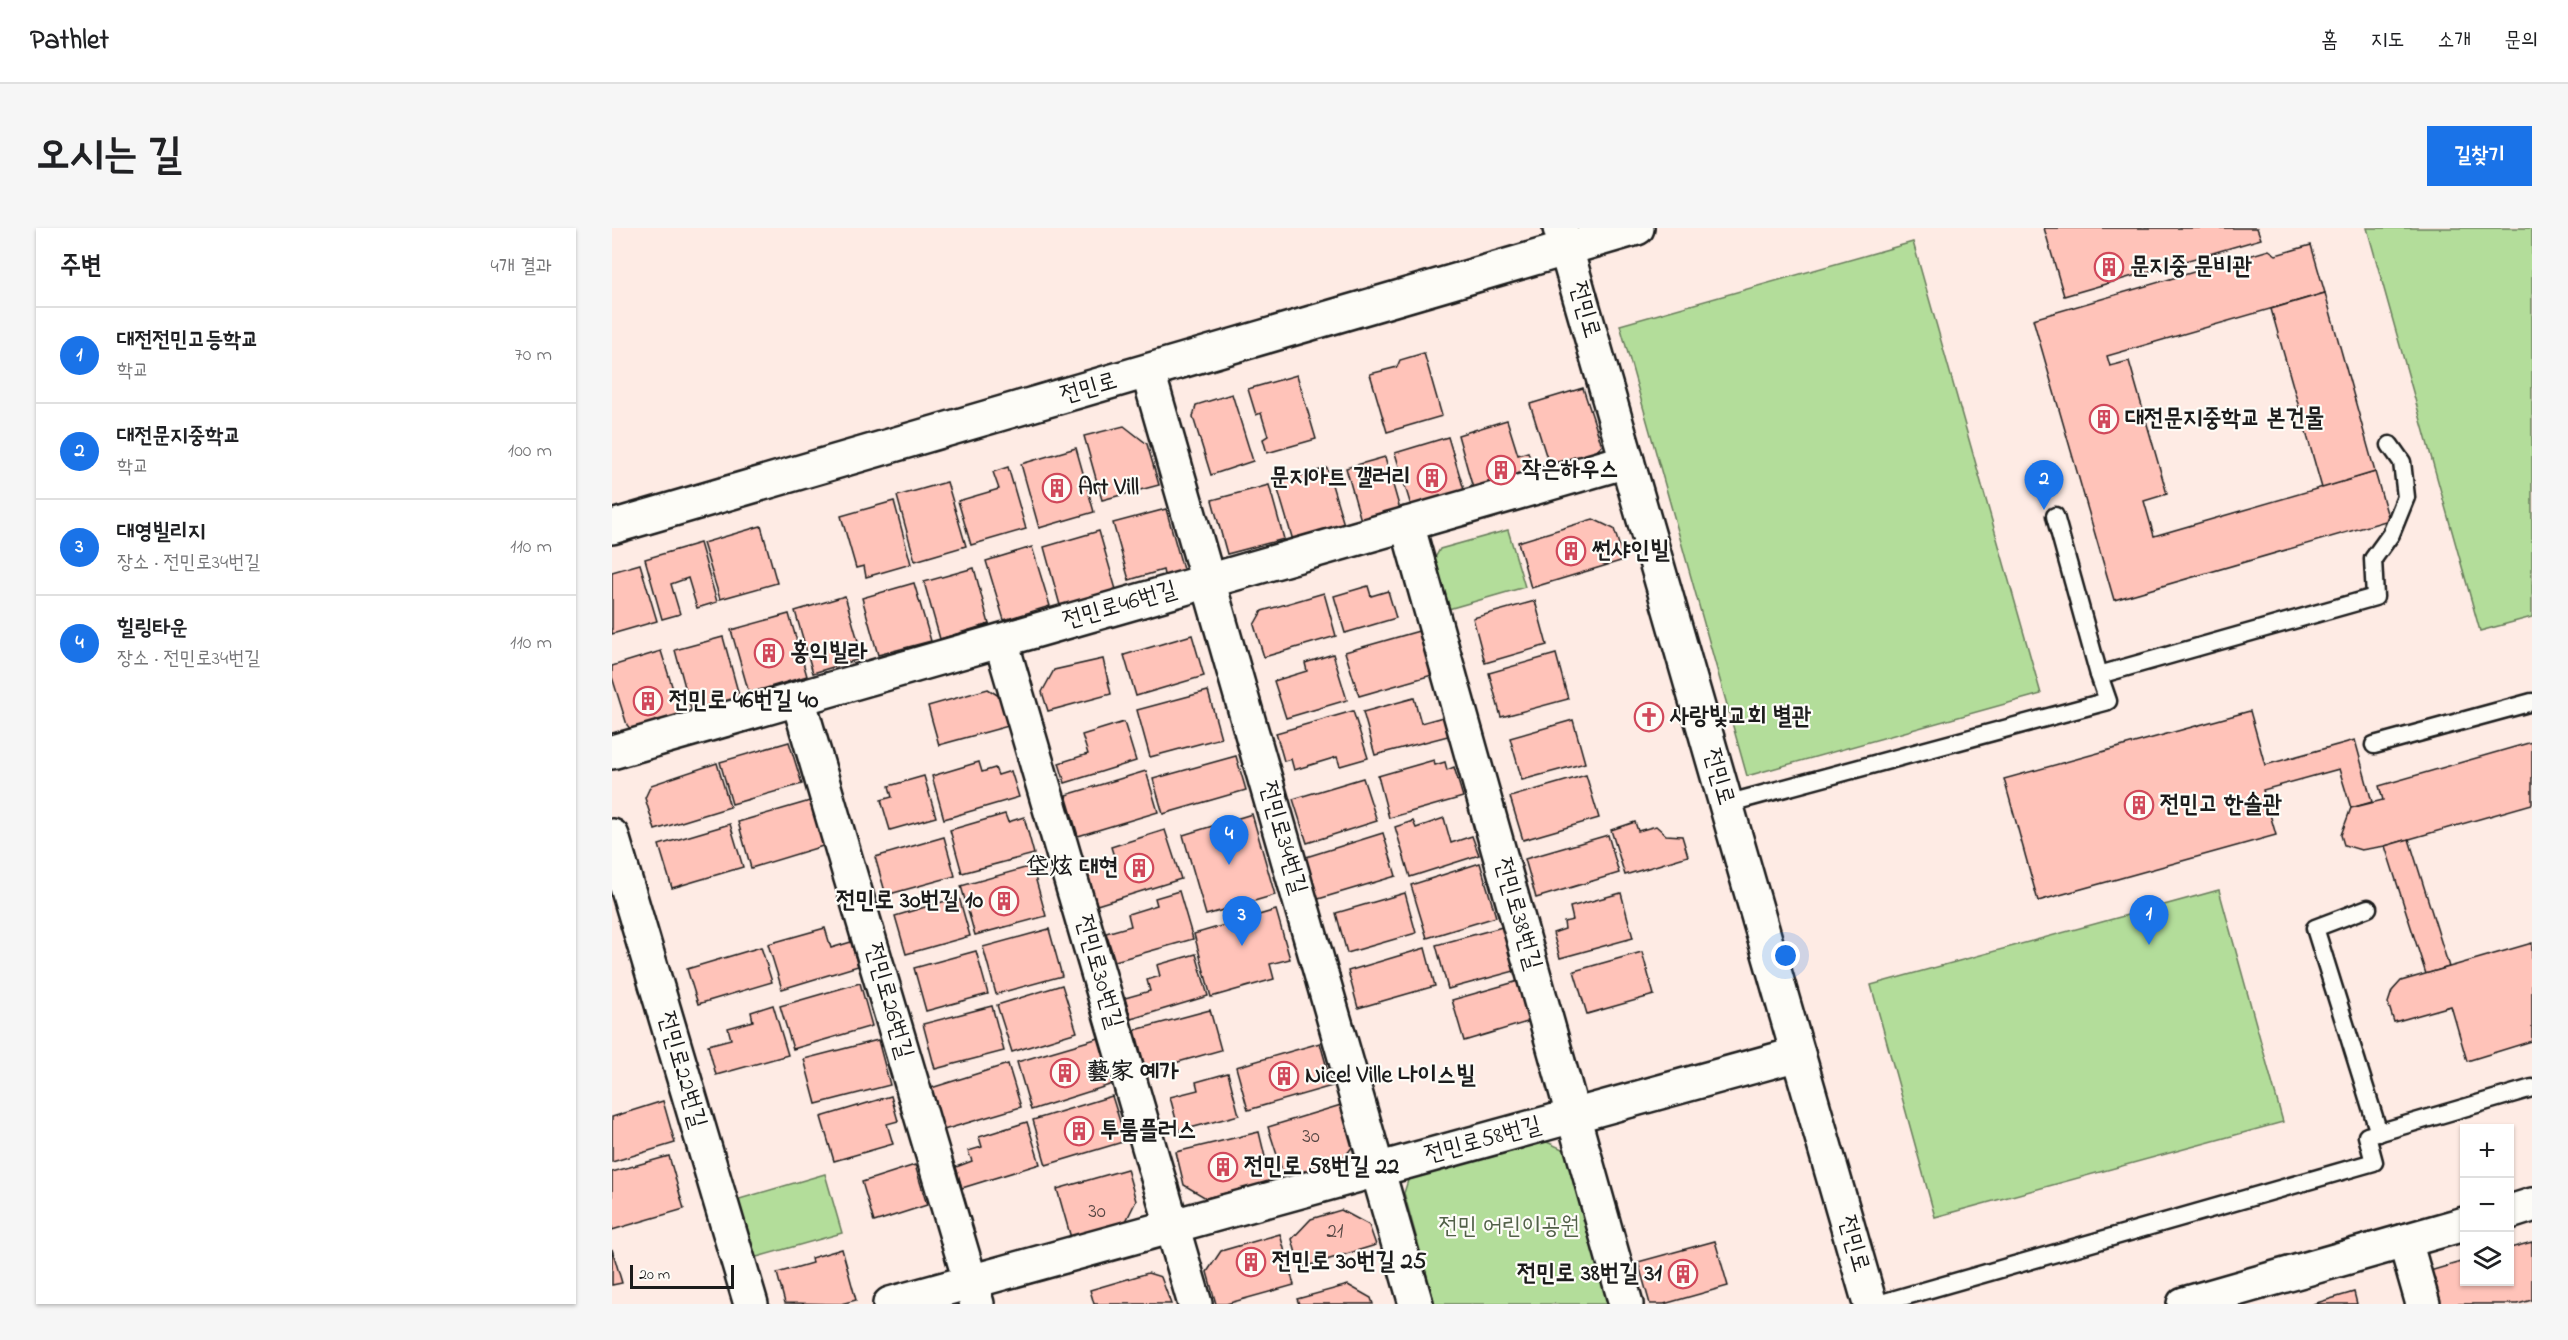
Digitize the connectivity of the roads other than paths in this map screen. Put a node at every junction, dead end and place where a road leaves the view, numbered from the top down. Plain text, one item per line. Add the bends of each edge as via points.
1 (1637, 228) edge
2 (1563, 239) edge
3 (1148, 372) junction
4 (2390, 445) dead end
5 (1627, 461) junction
6 (2055, 516) dead end
7 (1407, 524) junction
8 (612, 527) edge
9 (1208, 581) junction
10 (1001, 641) junction
11 (2099, 675) junction
12 (798, 699) junction
13 (2532, 702) edge
14 (2374, 745) dead end
15 (612, 752) edge
16 (1726, 804) junction
17 (612, 836) edge
18 (2368, 908) dead end
19 (1798, 1054) junction
20 (2532, 1088) edge
21 (1573, 1116) junction
22 (2379, 1133) junction
23 (1378, 1170) junction
24 (2532, 1205) edge
25 (2514, 1211) edge
26 (2460, 1225) edge
27 (1173, 1226) junction
28 (2405, 1241) junction
29 (974, 1293) edge
30 (751, 1304) edge
31 (890, 1304) edge
32 (1195, 1304) edge
33 (1416, 1304) edge
34 (1626, 1304) edge
35 (1870, 1304) edge
36 (1878, 1304) edge
37 (2184, 1304) edge
38 (2423, 1304) edge

1 - 2 street, 전민로
2 - 3 street, 전민로
2 - 5 street, 전민로
3 - 8 street, 전민로
3 - 9 street, 전민로34번길
4 - 11 lane via 2402,462 2406,497 2391,534 2373,559 2375,597
5 - 7 street, 전민로46번길
5 - 16 street, 전민로
6 - 11 lane
7 - 9 street, 전민로46번길
7 - 21 street, 전민로38번길
9 - 10 street, 전민로46번길
9 - 23 street, 전민로34번길
10 - 12 street, 전민로46번길
10 - 27 street, 전민로30번길
11 - 16 lane via 2108,701
12 - 15 street, 전민로46번길
12 - 29 street, 전민로26번길
13 - 14 lane
16 - 19 street, 전민로
17 - 30 street, 전민로22번길
18 - 22 lane via 2315,928
19 - 21 street, 전민로58번길
19 - 35 street, 전민로
20 - 22 lane
21 - 23 street, 전민로58번길
21 - 34 street, 전민로38번길
22 - 36 lane via 2367,1136 2374,1162
23 - 27 street, 전민로58번길
23 - 33 street, 전민로34번길
24 - 25 street
26 - 28 street
27 - 29 street, 전민로58번길
27 - 32 street, 전민로30번길
28 - 37 street
28 - 38 street
29 - 31 street, 전민로58번길

